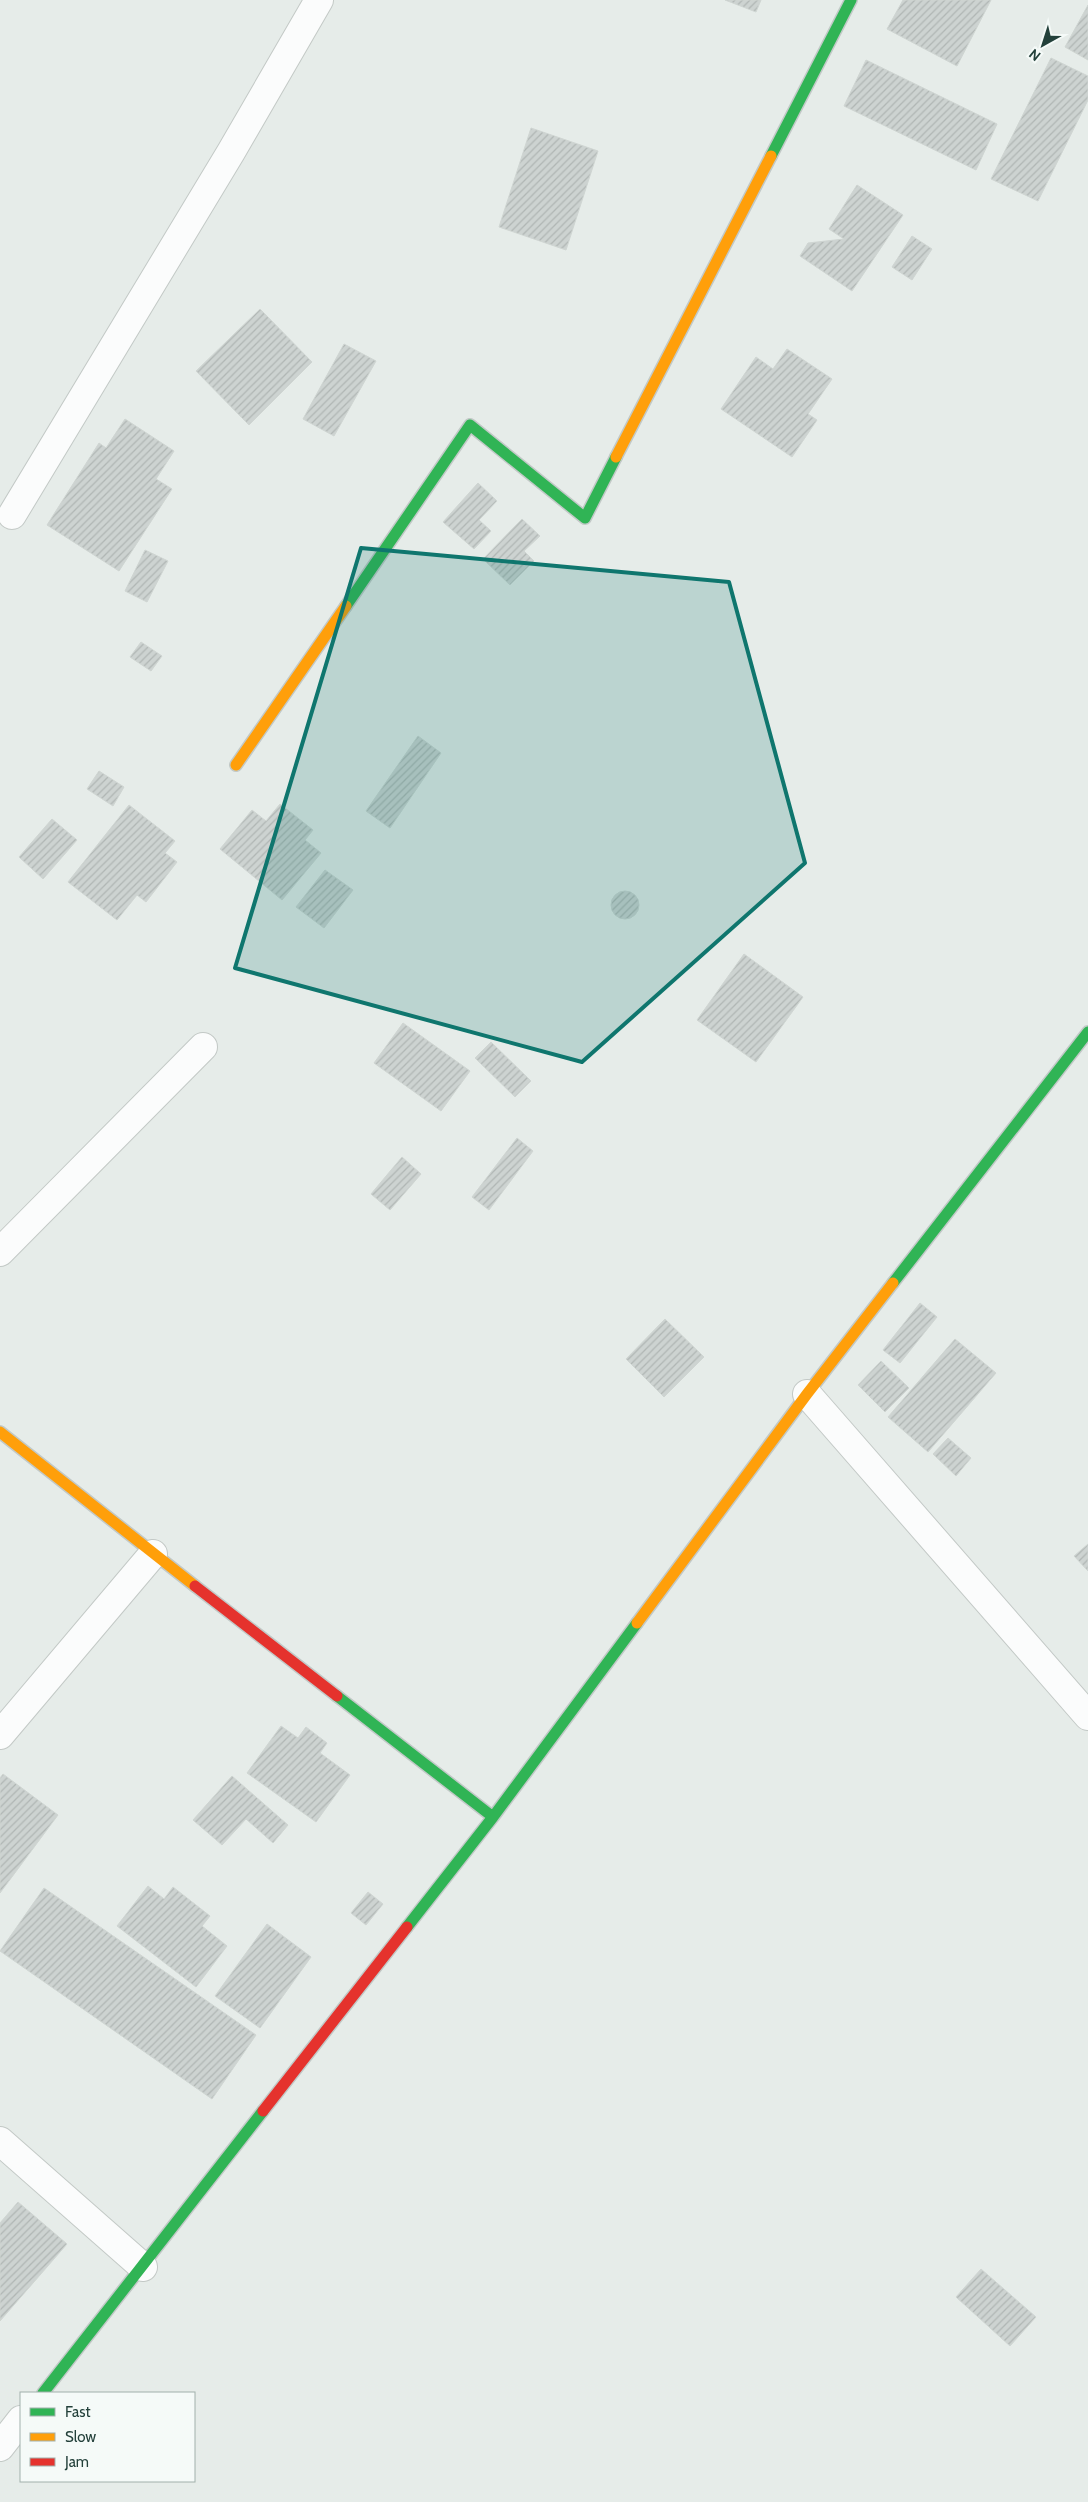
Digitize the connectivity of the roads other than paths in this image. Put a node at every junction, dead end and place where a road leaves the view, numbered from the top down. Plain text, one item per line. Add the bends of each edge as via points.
1 (319, 0) edge
2 (851, 0) edge
3 (12, 514) dead end
4 (236, 765) dead end
5 (1088, 1032) edge
6 (203, 1047) dead end
7 (0, 1252) edge
8 (807, 1394) junction
9 (0, 1432) edge
10 (153, 1554) junction
11 (1088, 1716) edge
12 (0, 1735) edge
13 (493, 1817) junction
14 (0, 2141) edge
15 (143, 2268) junction
16 (44, 2392) edge
17 (20, 2421) edge
18 (0, 2447) edge

1 - 3 street via 226,161
2 - 4 street via 585,518 470,425
5 - 8 street
6 - 7 street
8 - 11 street
8 - 13 street
9 - 10 street
10 - 12 street
10 - 13 street
13 - 15 street
14 - 15 street
15 - 16 street
17 - 18 street

